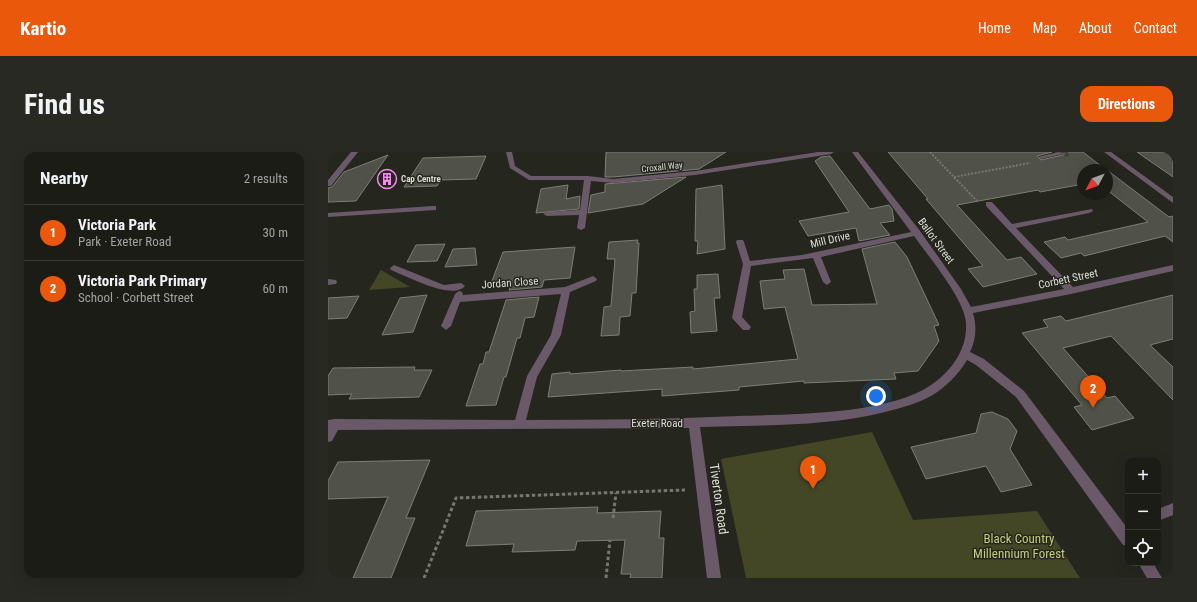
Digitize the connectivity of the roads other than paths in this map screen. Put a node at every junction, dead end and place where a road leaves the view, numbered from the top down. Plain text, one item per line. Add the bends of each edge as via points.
1 (356, 152) edge
2 (509, 152) edge
3 (831, 152) edge
4 (855, 152) edge
5 (1107, 152) edge
6 (1064, 153) edge
7 (1039, 159) road end
8 (588, 178) junction
9 (328, 184) edge
10 (1173, 202) edge
11 (989, 204) road end
12 (433, 208) dead end
13 (1089, 211) dead end
14 (582, 212) junction
15 (547, 214) dead end
16 (328, 215) edge
17 (1012, 226) junction
18 (580, 228) dead end
19 (917, 233) junction
20 (740, 242) dead end
21 (816, 255) junction
22 (747, 264) junction
23 (394, 268) dead end
24 (1173, 268) edge
25 (593, 279) dead end
26 (827, 282) dead end
27 (566, 290) junction
28 (1071, 291) junction
29 (457, 299) junction
30 (968, 311) junction
31 (446, 326) dead end
32 (746, 327) dead end
33 (964, 354) junction
34 (520, 423) junction
35 (694, 423) junction
36 (331, 425) edge
37 (328, 437) edge
38 (1173, 509) edge
39 (1161, 513) edge
40 (1124, 527) edge
41 (1147, 566) edge
42 (714, 578) edge
43 (1155, 578) edge

1 - 9 street
2 - 8 street, Croxall Way via 512,167 529,178
3 - 8 street, Croxall Way via 695,173 613,181
4 - 19 street, Ballot Street
5 - 10 street
6 - 7 street
8 - 14 street
11 - 17 street
12 - 16 street
13 - 17 street
14 - 15 street
14 - 18 street
17 - 28 street
19 - 21 street, Mill Drive
19 - 30 street, Ballot Street via 960,294
20 - 22 street
21 - 22 street, Mill Drive
21 - 26 street
22 - 32 street via 737,318
23 - 29 street via 442,288 462,284
24 - 28 street, Corbett Street
25 - 27 street, Jordan Close
27 - 29 street, Jordan Close
27 - 34 street via 556,335 532,376
28 - 30 street, Corbett Street
29 - 31 street
30 - 33 street, Ballot Street via 971,323 970,336
33 - 35 street, Exeter Road via 954,372 937,386 918,397 891,406 825,417
33 - 40 street via 980,362 1020,394
34 - 35 street, Exeter Road
34 - 36 street, Exeter Road
35 - 42 street, Tiverton Road
36 - 37 street
38 - 39 street
41 - 43 street

